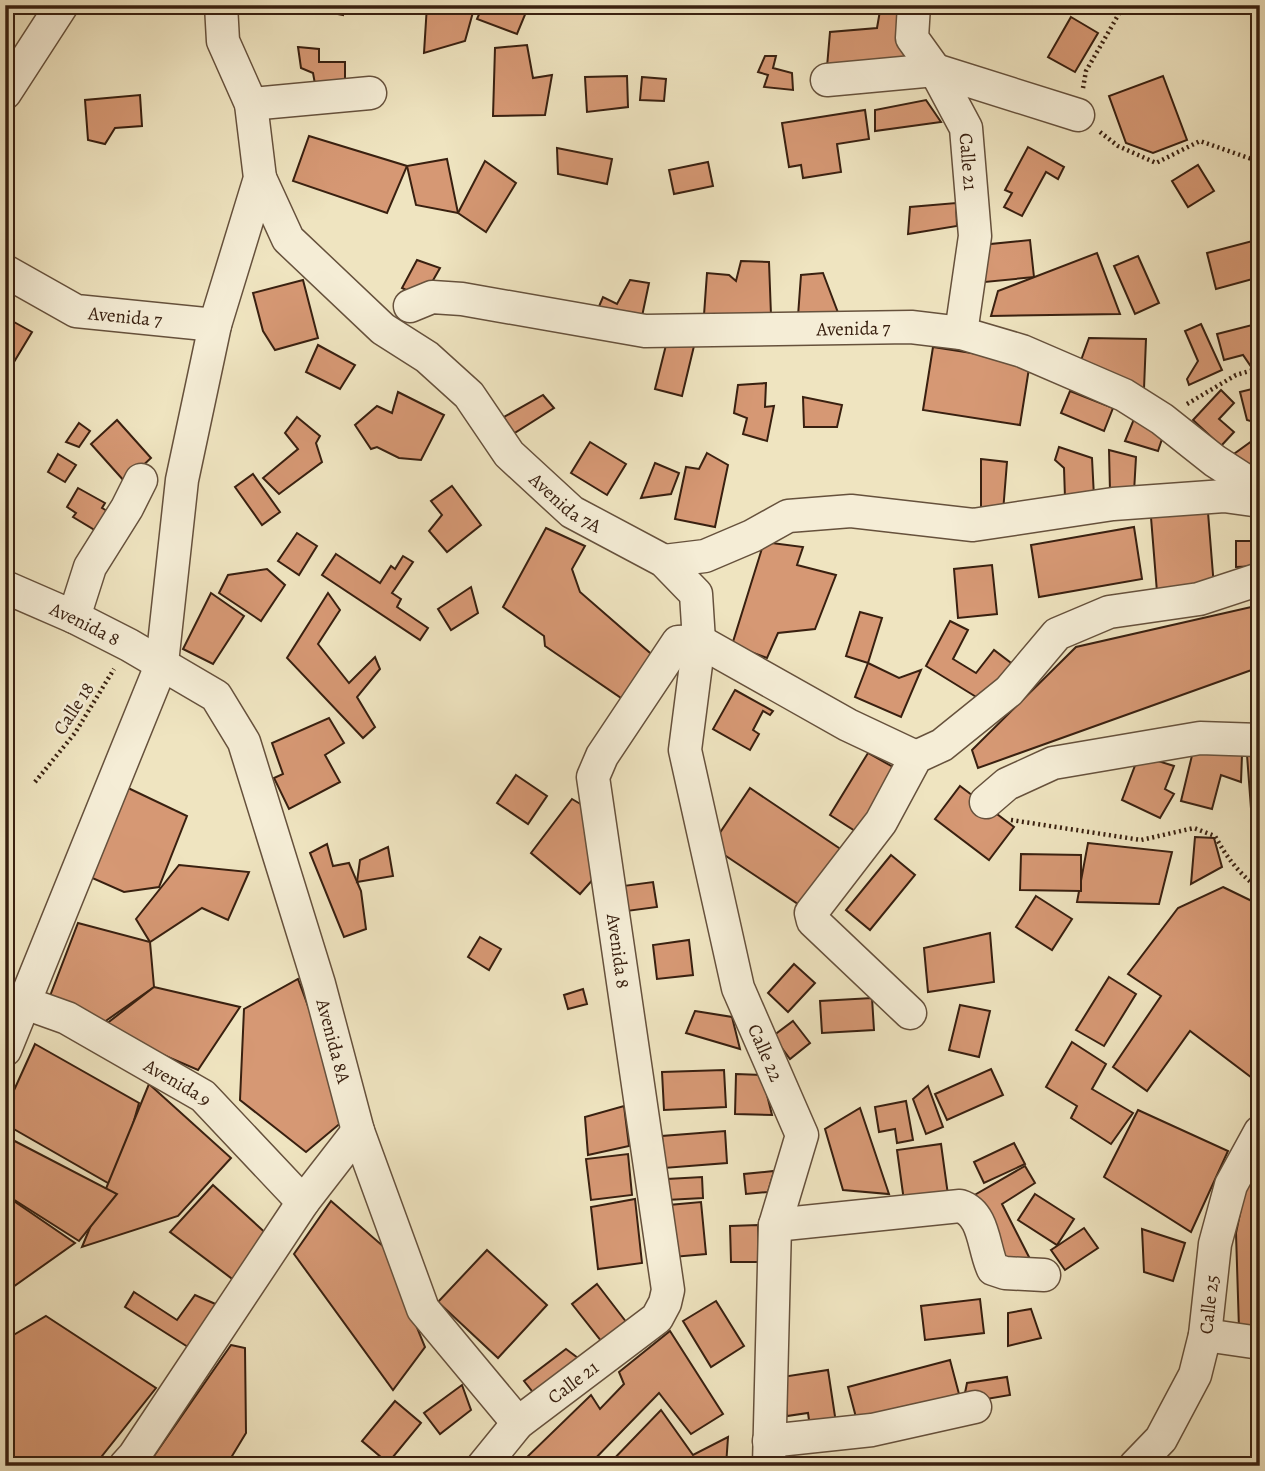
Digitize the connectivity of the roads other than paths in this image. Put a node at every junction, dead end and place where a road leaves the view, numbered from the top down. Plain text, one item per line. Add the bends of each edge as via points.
1 (62, 5) edge
2 (221, 5) edge
3 (914, 5) edge
4 (935, 70) junction
5 (827, 80) dead end
6 (5, 93) edge
7 (370, 93) dead end
8 (251, 104) junction
9 (1079, 115) road end
10 (260, 178) junction
11 (5, 271) edge
12 (410, 306) dead end
13 (215, 325) junction
14 (961, 332) junction
15 (141, 481) dead end
16 (1260, 490) edge
17 (1260, 501) edge
18 (664, 561) junction
19 (1260, 579) edge
20 (5, 587) edge
21 (74, 617) junction
22 (699, 641) junction
23 (162, 663) junction
24 (1260, 740) edge
25 (916, 757) junction
26 (986, 802) road end
27 (25, 1003) junction
28 (910, 1013) dead end
29 (5, 1050) edge
30 (358, 1130) junction
31 (1260, 1132) edge
32 (303, 1202) junction
33 (775, 1225) junction
34 (1044, 1275) dead end
35 (665, 1303) joint
36 (1205, 1335) junction
37 (1260, 1343) edge
38 (975, 1408) dead end
39 (518, 1423) junction
40 (769, 1453) edge
41 (125, 1466) edge
42 (483, 1466) edge
43 (1135, 1466) edge

1 - 6 street
2 - 8 street via 223,41
3 - 4 street, Calle 21 via 912,37
4 - 5 street
4 - 9 street
4 - 14 street, Calle 21 via 966,128 975,236
7 - 8 street
8 - 10 street
10 - 13 street
10 - 18 street, Avenida 7A via 288,239 383,329 427,357 469,395 509,454 572,512
11 - 13 street, Avenida 7 via 76,311
12 - 14 street, Avenida 7 via 432,298 462,299 645,331 911,327
13 - 23 street via 182,481
14 - 16 street, Avenida 7 via 1022,351 1124,395
15 - 21 street via 90,567
17 - 18 street via 1224,496 1113,504 973,524 851,511 788,516 705,556
18 - 22 street, Avenida 7A via 696,594
19 - 25 street via 1199,599 1109,612 1057,634 1009,691 942,745
20 - 21 street, Avenida 8
21 - 23 street, Avenida 8
22 - 25 street via 848,725
22 - 33 street, Calle 22 via 685,750 738,988 802,1135
22 - 35 street, Avenida 8 via 678,642 602,756 593,777 668,1290
23 - 27 street
23 - 30 street, Avenida 8A via 216,696 244,742 319,984
24 - 26 street via 1200,738 1053,763 1007,783
25 - 28 street via 881,822 811,913 813,921
27 - 29 street
27 - 32 street, Avenida 9 via 67,1018 203,1097
30 - 32 street
30 - 39 street, Avenida 8A via 423,1309
31 - 36 street, Calle 25 via 1227,1197 1215,1244
32 - 41 street
33 - 34 street via 960,1206 978,1220 993,1269
33 - 40 street, Calle 22
35 - 39 street, Calle 21 via 657,1318
36 - 37 street
36 - 43 street, Calle 25 via 1195,1375 1161,1439
38 - 40 street
39 - 42 street, Calle 21

